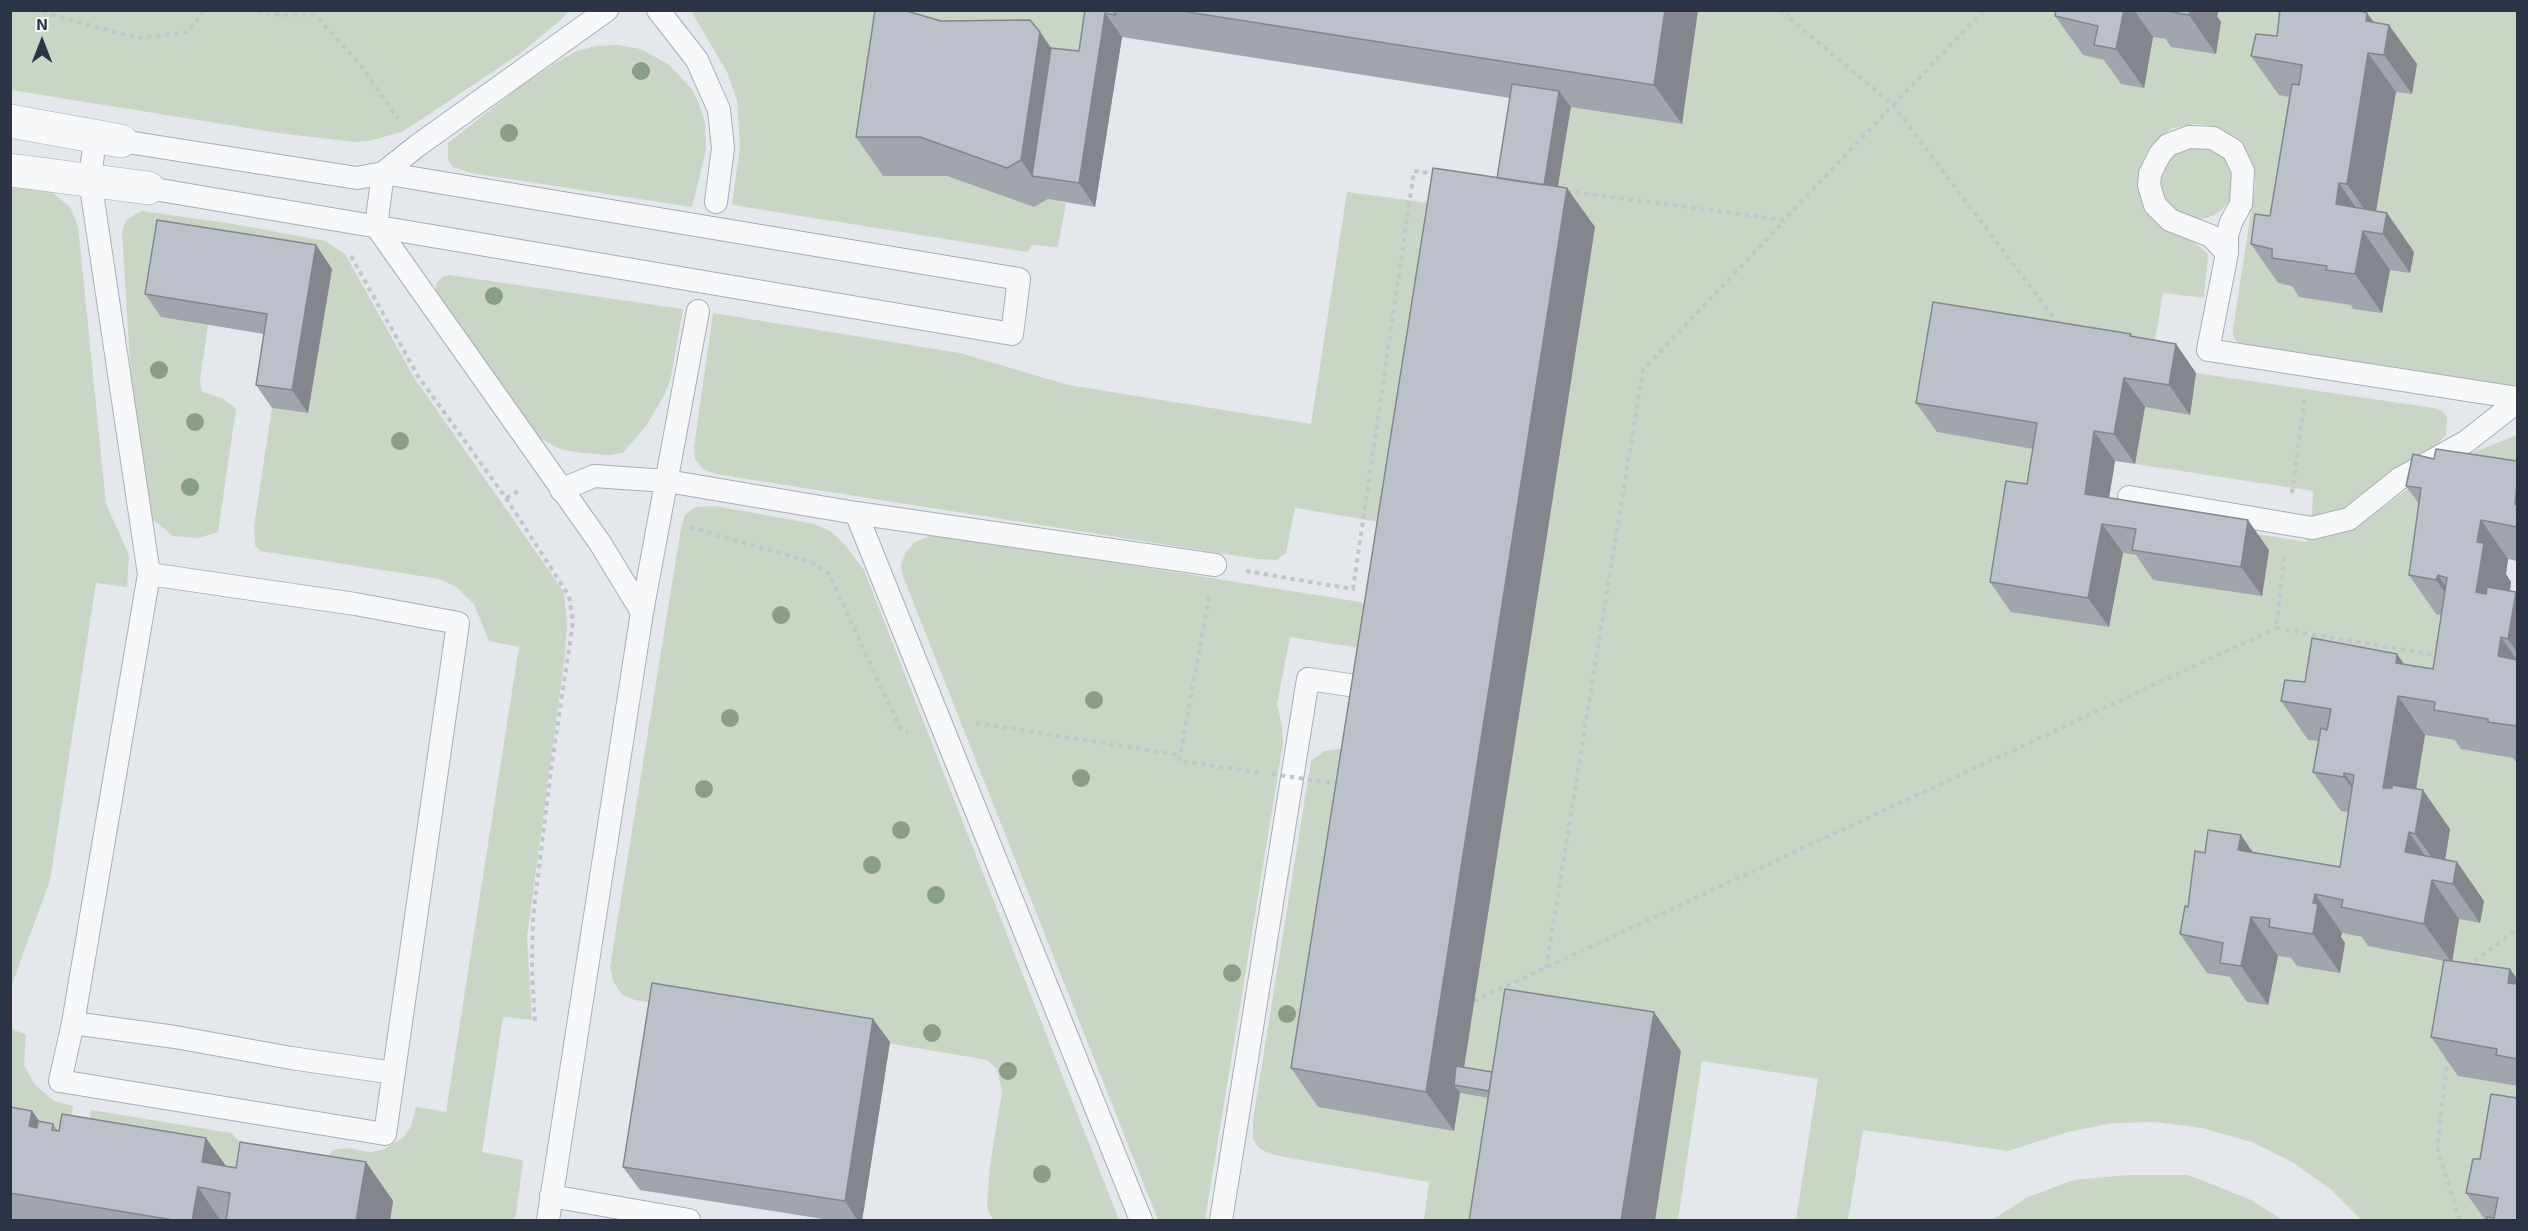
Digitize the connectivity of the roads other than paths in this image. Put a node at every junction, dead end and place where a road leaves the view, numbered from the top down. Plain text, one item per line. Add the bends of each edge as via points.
1 (607, 10) edge
2 (658, 10) edge
3 (10, 122) edge
4 (108, 139) junction
5 (10, 170) edge
6 (383, 173) junction
7 (90, 180) junction
8 (148, 188) joint
9 (716, 202) dead end
10 (376, 226) junction
11 (2227, 253) junction
12 (698, 311) dead end
13 (2517, 399) edge
14 (668, 481) junction
15 (561, 490) junction
16 (2129, 497) dead end
17 (856, 513) junction
18 (1215, 565) road end
19 (149, 574) junction
20 (642, 612) junction
21 (1356, 686) edge
22 (73, 1023) junction
23 (394, 1073) junction
24 (551, 1196) junction
25 (548, 1221) edge
26 (689, 1221) edge
27 (1141, 1221) edge
28 (1221, 1221) edge

1 - 6 lane
2 - 9 lane via 697,60 719,110 723,147
3 - 4 street
4 - 6 lane via 357,178
4 - 7 lane
5 - 7 street
6 - 10 lane
6 - 10 lane via 1019,279 1012,334
7 - 8 street
7 - 19 lane
8 - 10 lane
10 - 15 lane
11 - 11 lane via 2227,236 2241,204 2243,171 2239,158 2213,138 2189,137 2168,145 2150,174 2155,205 2170,220 2211,236
11 - 13 lane via 2208,350
12 - 14 lane
13 - 16 lane via 2467,441 2399,479 2349,519 2312,528
14 - 15 lane via 594,476
14 - 17 lane
14 - 20 lane
15 - 20 lane via 600,543
17 - 18 lane
17 - 27 lane
19 - 22 lane
19 - 23 lane via 458,623
20 - 24 lane
21 - 28 lane via 1308,679
22 - 23 lane
22 - 23 lane via 60,1081 385,1134
24 - 25 lane
24 - 26 lane

